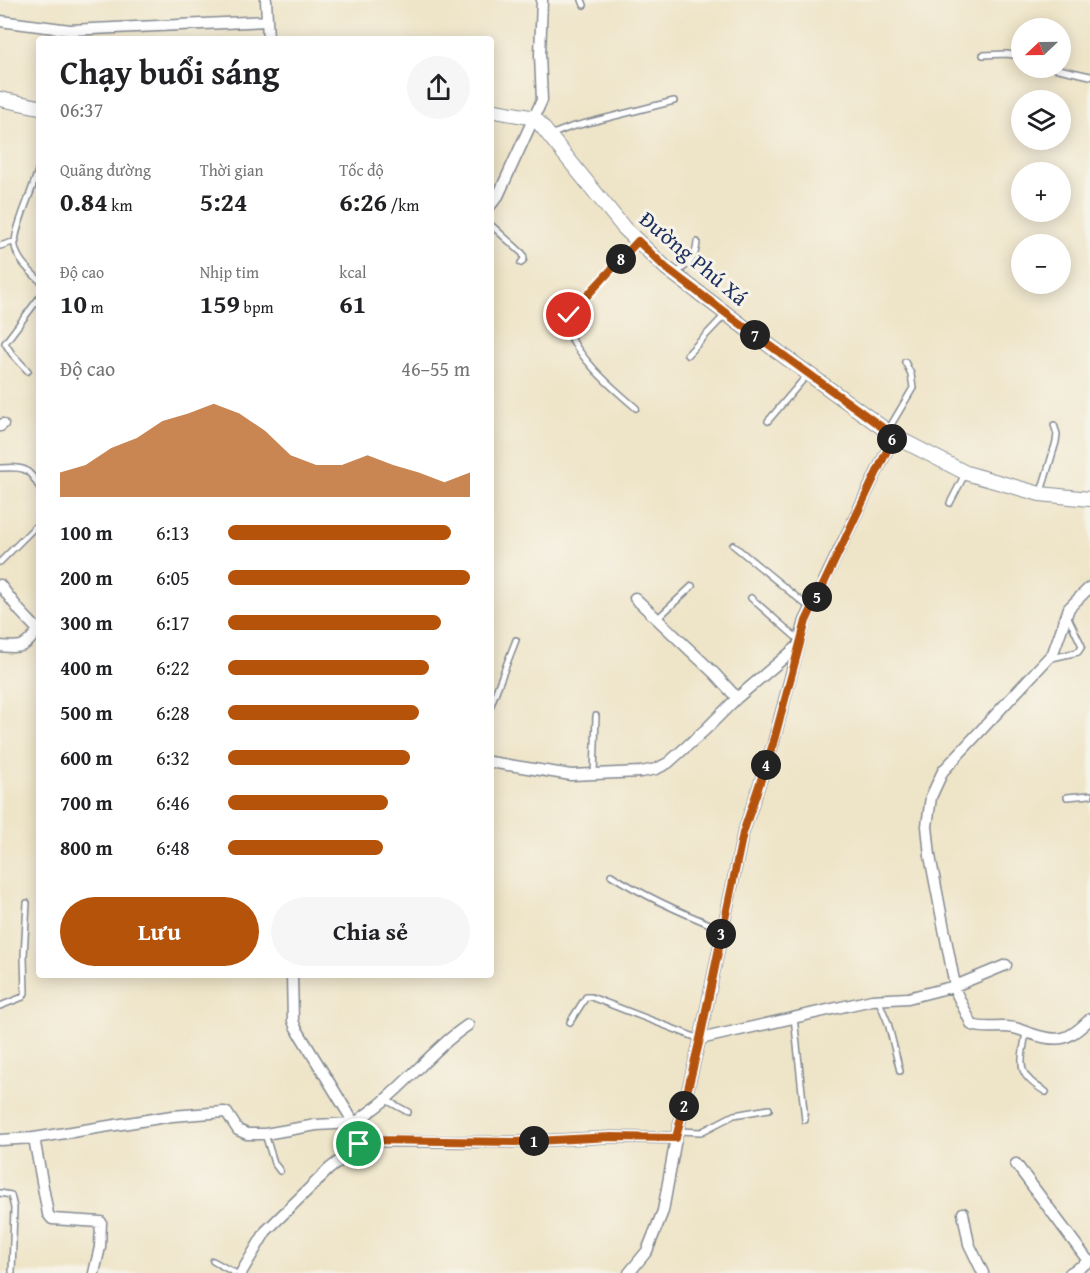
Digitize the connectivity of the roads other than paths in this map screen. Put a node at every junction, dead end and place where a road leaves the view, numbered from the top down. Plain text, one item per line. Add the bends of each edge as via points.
1 (266, 0) edge
2 (542, 0) edge
3 (0, 21) edge
4 (267, 21) junction
5 (70, 35) edge
6 (268, 36) edge
7 (983, 55) dead end
8 (1011, 55) edge
9 (1071, 72) edge
10 (1090, 76) edge
11 (0, 99) edge
12 (674, 100) dead end
13 (36, 106) edge
14 (494, 111) edge
15 (535, 118) junction
16 (548, 135) junction
17 (36, 175) edge
18 (494, 201) edge
19 (494, 228) edge
20 (16, 241) junction
21 (638, 241) junction
22 (697, 242) dead end
23 (0, 246) edge
24 (521, 263) dead end
25 (674, 274) junction
26 (36, 277) edge
27 (36, 302) edge
28 (727, 314) junction
29 (687, 355) dead end
30 (905, 362) dead end
31 (28, 371) dead end
32 (809, 373) junction
33 (636, 408) dead end
34 (768, 421) dead end
35 (1054, 425) dead end
36 (891, 433) junction
37 (0, 468) edge
38 (966, 473) junction
39 (36, 483) edge
40 (1040, 494) junction
41 (1090, 499) edge
42 (950, 502) dead end
43 (36, 526) edge
44 (733, 545) dead end
45 (0, 562) edge
46 (0, 585) edge
47 (692, 586) dead end
48 (1090, 587) edge
49 (635, 598) dead end
50 (751, 598) dead end
51 (811, 609) junction
52 (1067, 615) junction
53 (657, 619) junction
54 (36, 627) edge
55 (36, 633) edge
56 (516, 640) dead end
57 (799, 643) junction
58 (0, 646) edge
59 (1047, 659) junction
60 (494, 697) edge
61 (737, 698) junction
62 (596, 716) dead end
63 (494, 763) edge
64 (594, 774) junction
65 (1090, 795) edge
66 (1067, 797) dead end
67 (611, 875) dead end
68 (27, 903) dead end
69 (722, 929) junction
70 (1006, 964) dead end
71 (292, 978) edge
72 (954, 986) junction
73 (878, 999) junction
74 (0, 1006) edge
75 (794, 1017) junction
76 (1090, 1019) edge
77 (570, 1022) dead end
78 (468, 1025) dead end
79 (1026, 1032) junction
80 (700, 1039) junction
81 (900, 1071) dead end
82 (1046, 1092) dead end
83 (386, 1100) junction
84 (770, 1109) dead end
85 (408, 1112) dead end
86 (805, 1120) dead end
87 (354, 1124) junction
88 (265, 1134) junction
89 (677, 1134) junction
90 (34, 1138) junction
91 (0, 1140) edge
92 (365, 1141) junction
93 (1016, 1164) dead end
94 (280, 1171) dead end
95 (0, 1193) edge
96 (963, 1213) dead end
97 (213, 1261) dead end
98 (1089, 1262) edge
99 (12, 1273) edge
100 (93, 1273) edge
101 (235, 1273) edge
102 (241, 1273) edge
103 (629, 1273) edge
104 (983, 1273) edge
105 (1070, 1273) edge

1 - 4 street
2 - 15 street via 543,95
3 - 5 street
4 - 5 street
4 - 6 street
7 - 8 lane
9 - 10 lane
11 - 13 street
12 - 16 lane
14 - 15 street
15 - 16 street, Đường Phú Xá
15 - 18 street
16 - 21 street, Đường Phú Xá
17 - 20 lane
19 - 24 lane via 523,254
20 - 23 lane
20 - 26 lane via 24,265
21 - 25 street, Đường Phú Xá
21 - 33 lane via 569,315 565,326 592,367
22 - 25 lane via 693,261
25 - 28 street, Đường Phú Xá
27 - 31 lane via 5,343
28 - 29 lane
28 - 32 street, Đường Phú Xá
30 - 36 lane via 913,387
32 - 34 lane
32 - 36 street, Đường Phú Xá
35 - 40 lane via 1056,442
36 - 38 street, Đường Phú Xá
36 - 51 street
37 - 39 lane via 21,467
38 - 40 street, Đường Phú Xá
38 - 42 lane
40 - 41 street, Đường Phú Xá
43 - 45 lane
44 - 51 lane
46 - 54 street
47 - 53 lane
48 - 52 street via 1072,604
49 - 53 street
50 - 57 lane
51 - 57 street
52 - 59 street
52 - 59 lane via 1082,646 1078,652
53 - 61 street
55 - 58 street via 25,645
56 - 60 lane
57 - 61 street
57 - 69 street via 773,744 743,833
59 - 72 street via 943,771 931,796 927,826 930,856
61 - 64 street via 668,763 641,772
62 - 64 lane
63 - 64 street via 571,775
65 - 66 lane
67 - 69 lane
68 - 74 lane via 25,993
69 - 80 street
70 - 72 street
71 - 87 street via 293,1021
72 - 73 street via 908,998
72 - 79 street via 972,1025 1011,1027
73 - 75 street
73 - 81 lane
75 - 80 street
75 - 86 lane
76 - 79 street via 1063,1039
77 - 80 lane via 582,1001 591,997
78 - 83 street via 450,1037
79 - 82 lane via 1023,1071 1029,1082
80 - 89 street
83 - 85 lane
83 - 87 street
84 - 89 lane via 734,1115 702,1132
87 - 88 street via 316,1125
87 - 92 street
88 - 90 street via 238,1130 224,1112 172,1116
88 - 94 lane
89 - 92 street via 516,1142
89 - 103 street via 663,1211 647,1251
90 - 91 street
90 - 100 street via 48,1214 52,1219 101,1222
92 - 102 street via 329,1169 267,1231
93 - 98 street
95 - 99 lane via 11,1195 15,1208
96 - 104 street via 969,1244
97 - 101 lane
98 - 105 street

